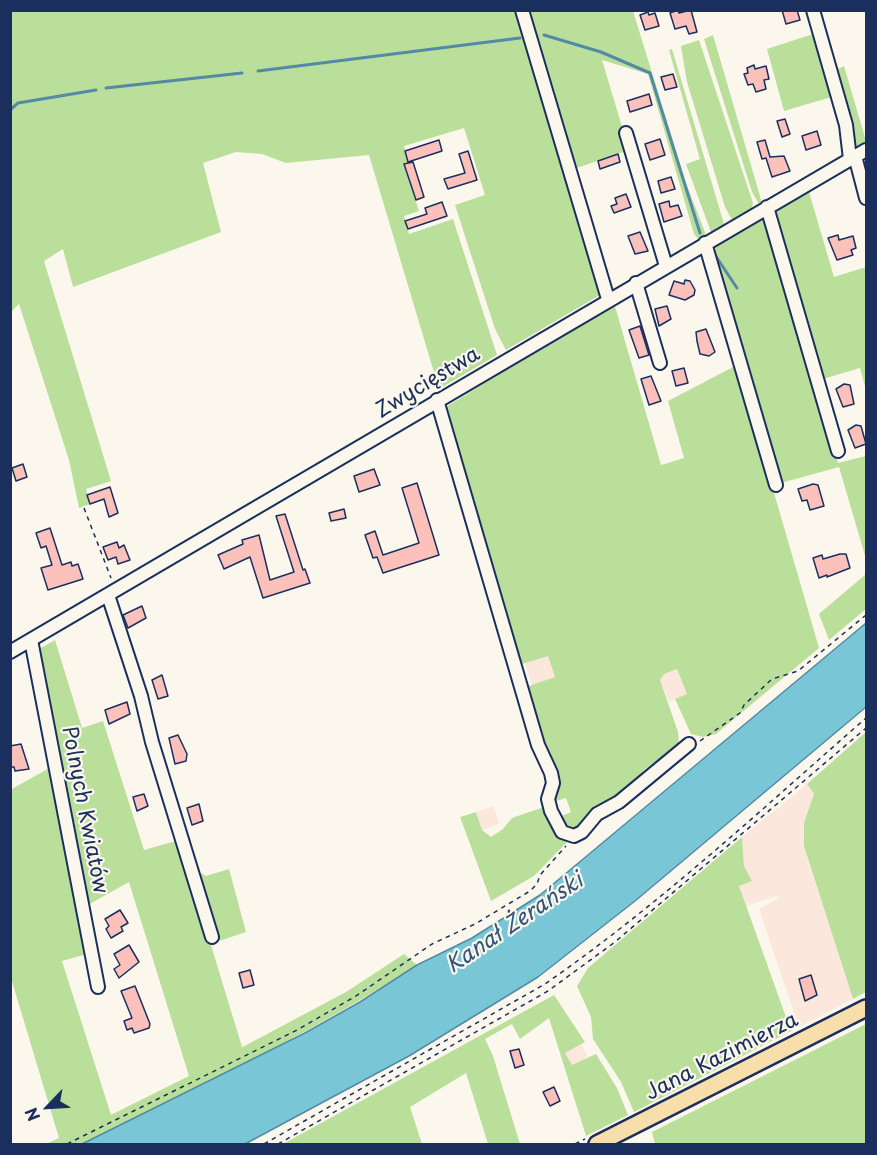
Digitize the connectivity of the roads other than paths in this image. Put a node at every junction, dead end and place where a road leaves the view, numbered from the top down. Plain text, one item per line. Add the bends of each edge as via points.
1 (522, 10) edge
2 (813, 10) edge
3 (626, 133) dead end
4 (857, 155) edge
5 (867, 198) edge
6 (767, 207) junction
7 (705, 243) junction
8 (666, 266) junction
9 (636, 283) junction
10 (608, 299) junction
11 (660, 363) dead end
12 (437, 400) junction
13 (838, 451) dead end
14 (776, 484) dead end
15 (112, 592) junction
16 (31, 640) junction
17 (10, 652) edge
18 (689, 744) road end
19 (212, 937) dead end
20 (98, 987) dead end
21 (867, 1008) edge
22 (597, 1144) edge

1 - 10 street
2 - 4 street
3 - 8 street
4 - 5 street
4 - 6 street, Zwycięstwa
6 - 7 street, Zwycięstwa
6 - 13 street
7 - 8 street, Zwycięstwa
7 - 14 street
8 - 9 street, Zwycięstwa
9 - 10 street, Zwycięstwa
9 - 11 street
10 - 12 street, Zwycięstwa
12 - 15 street, Zwycięstwa
12 - 18 street via 538,745 551,773 551,811 562,832 574,836 582,832 597,814 619,802
15 - 16 street, Zwycięstwa
15 - 19 street via 152,742
16 - 17 street, Zwycięstwa
16 - 20 street, Polnych Kwiatów
21 - 22 main road, Jana Kazimierza

